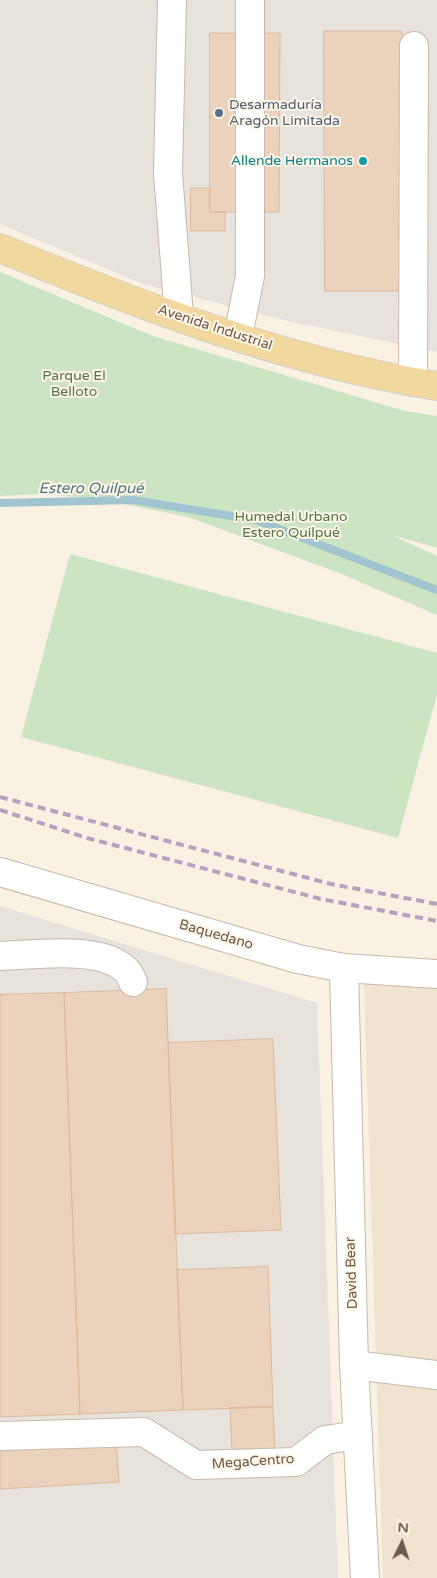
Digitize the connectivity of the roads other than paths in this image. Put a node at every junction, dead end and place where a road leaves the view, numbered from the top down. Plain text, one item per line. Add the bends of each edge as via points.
1 (172, 0) edge
2 (250, 0) edge
3 (414, 46) dead end
4 (0, 248) edge
5 (178, 316) junction
6 (238, 336) junction
7 (425, 384) edge
8 (0, 872) edge
9 (0, 956) edge
10 (344, 968) junction
11 (437, 974) edge
12 (133, 982) dead end
13 (354, 1365) junction
14 (437, 1375) edge
15 (358, 1434) junction
16 (0, 1436) edge
17 (365, 1578) edge

1 - 5 street via 168,173
2 - 6 street via 250,276
3 - 7 street
4 - 5 main road, Avenida Industrial via 120,297
5 - 6 main road, Avenida Industrial
6 - 7 main road, Avenida Industrial via 313,359
8 - 10 street, Baquedano via 298,959
9 - 12 street via 88,954 111,960 126,970
10 - 11 street, Baquedano
10 - 13 street, David Bear
13 - 14 street
13 - 15 street, David Bear
15 - 16 street, MegaCentro via 324,1440 296,1462 196,1466 144,1432
15 - 17 street, David Bear

